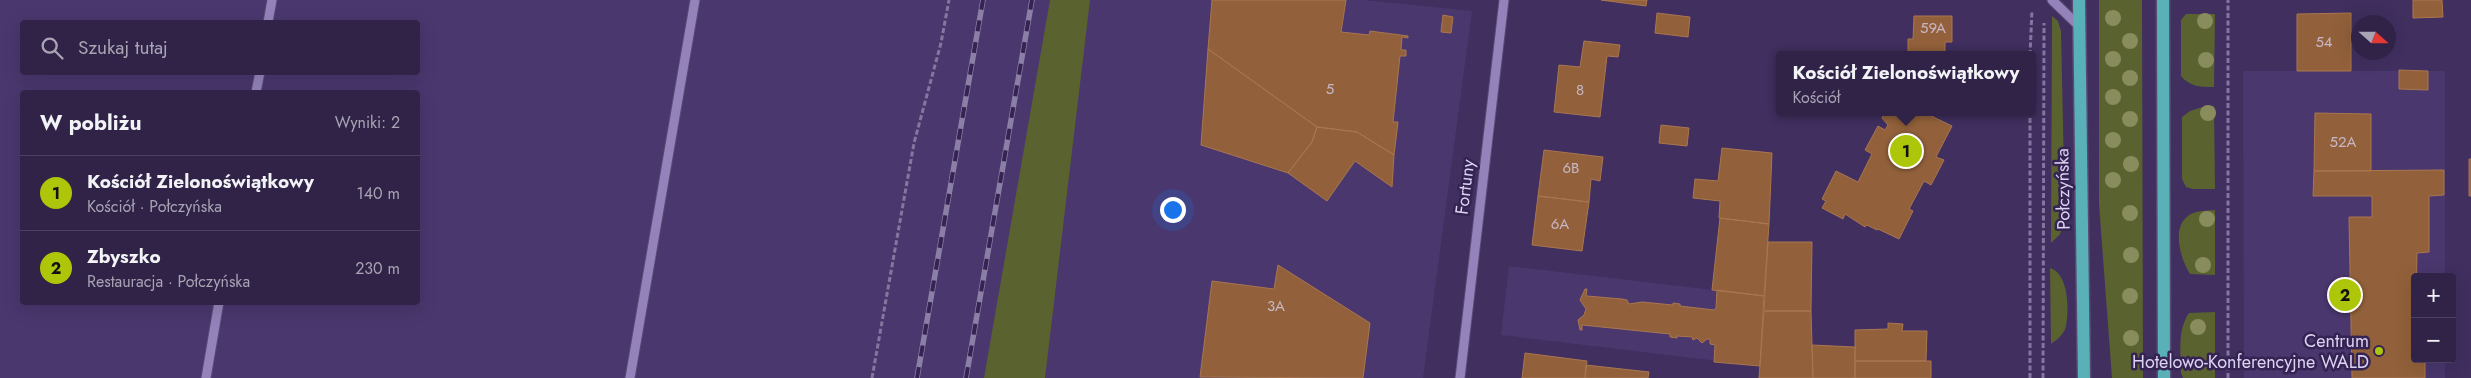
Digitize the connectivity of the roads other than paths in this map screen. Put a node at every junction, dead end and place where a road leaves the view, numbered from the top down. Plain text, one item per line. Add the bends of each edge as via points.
1 (272, 0) edge
2 (695, 0) edge
3 (1504, 0) edge
4 (2052, 0) edge
5 (2080, 0) edge
6 (2163, 0) edge
7 (268, 20) edge
8 (2079, 26) junction
9 (259, 75) edge
10 (256, 90) edge
11 (218, 305) edge
12 (206, 378) edge
13 (630, 378) edge
14 (1460, 378) edge
15 (2084, 378) edge
16 (2164, 378) edge

1 - 7 street
2 - 13 street
3 - 14 street, Fortuny
4 - 8 street
5 - 8 main road, Połczyńska
6 - 16 main road
8 - 15 main road, Połczyńska
9 - 10 street
11 - 12 street

